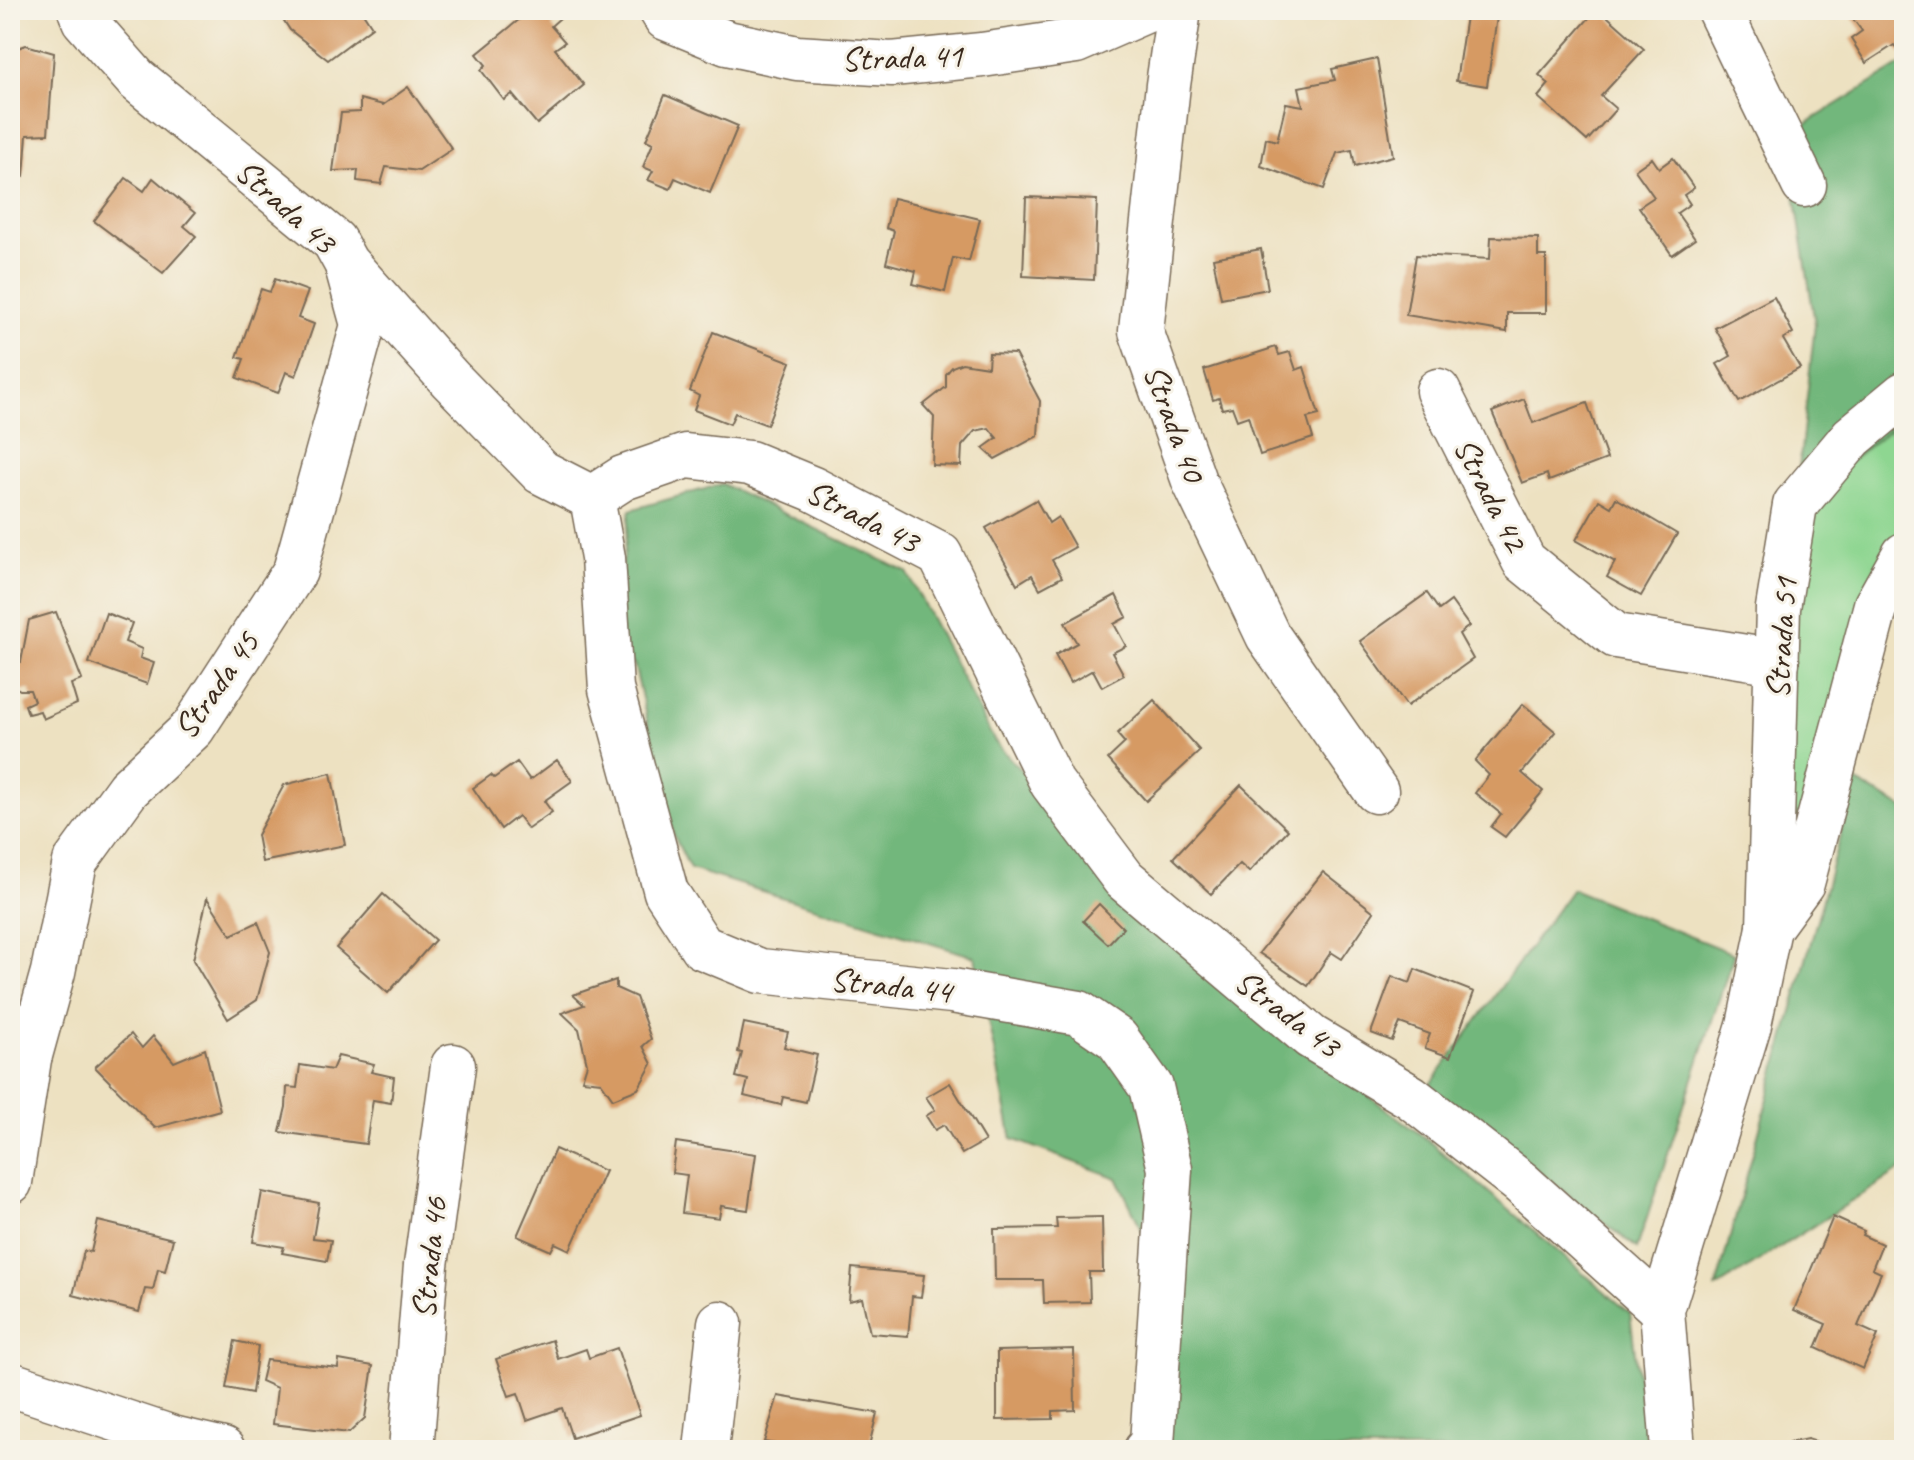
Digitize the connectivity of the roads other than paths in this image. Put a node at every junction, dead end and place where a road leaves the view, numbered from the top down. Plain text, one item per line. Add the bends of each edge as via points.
1 (80, 10) edge
2 (661, 10) edge
3 (1147, 10) edge
4 (1179, 10) edge
5 (1719, 10) edge
6 (1804, 185) dead end
7 (346, 263) junction
8 (1438, 391) dead end
9 (1904, 394) edge
10 (592, 498) junction
11 (1904, 555) edge
12 (1777, 662) junction
13 (1376, 791) dead end
14 (1769, 928) junction
15 (453, 1066) dead end
16 (10, 1182) edge
17 (1662, 1310) junction
18 (720, 1323) dead end
19 (10, 1384) edge
20 (223, 1450) edge
21 (411, 1450) edge
22 (706, 1450) edge
23 (1146, 1450) edge
24 (1673, 1450) edge

1 - 7 street, Strada 43 via 136,79 334,241
2 - 3 street, Strada 41 via 666,18 727,43 797,58 892,64 1076,41
4 - 13 street, Strada 40 via 1141,331 1194,481 1268,636
5 - 6 street
7 - 10 street, Strada 43 via 541,472
7 - 16 street, Strada 45 via 363,325 295,571 193,728 128,789 75,862 29,1059
8 - 12 street, Strada 42 via 1524,561 1616,636
9 - 12 street, Strada 51 via 1852,437 1795,505 1778,608
10 - 17 street, Strada 43 via 623,478 686,456 750,463 813,489 940,555 1052,783 1124,879 1311,1037 1411,1097 1520,1182
10 - 23 street, Strada 44 via 603,558 611,689 666,892 702,947 760,971 952,991 1079,1013 1117,1039 1151,1087 1170,1169 1152,1444
11 - 14 street, Strada 51 via 1876,605 1802,883
12 - 14 street, Strada 51
14 - 17 street, Strada 51 via 1749,1025
15 - 21 street, Strada 46 via 426,1265
17 - 24 street, Strada 51
18 - 22 street
19 - 20 street

